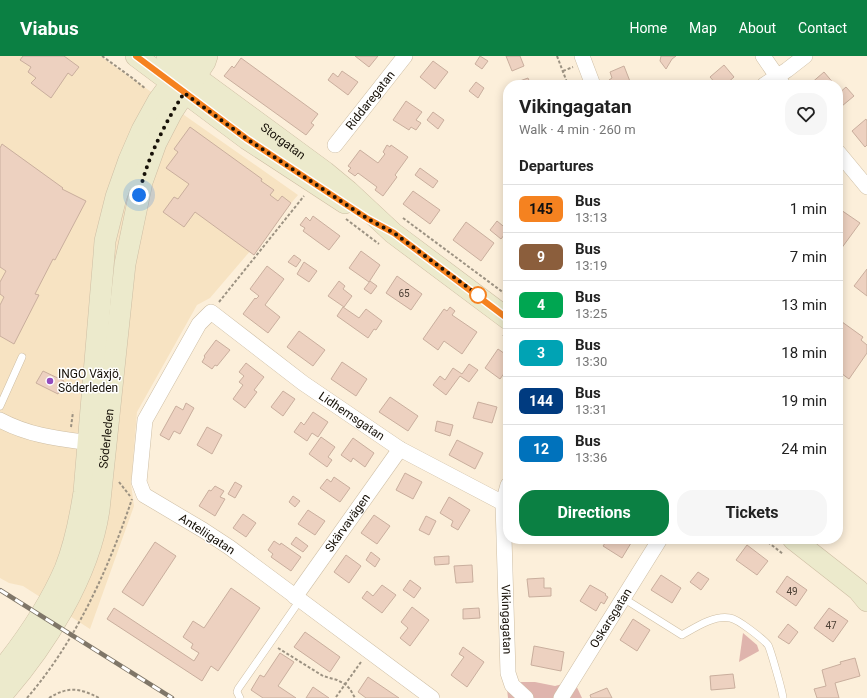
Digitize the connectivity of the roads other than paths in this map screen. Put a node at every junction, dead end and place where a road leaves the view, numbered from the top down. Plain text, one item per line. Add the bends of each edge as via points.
1 (136, 56) edge
2 (207, 56) edge
3 (405, 56) edge
4 (582, 56) edge
5 (763, 56) edge
6 (805, 56) edge
7 (182, 72) edge
8 (592, 80) edge
9 (773, 80) edge
10 (776, 80) edge
11 (335, 145) dead end
12 (843, 158) edge
13 (867, 187) edge
14 (211, 312) joint
15 (503, 315) edge
16 (22, 357) dead end
17 (0, 406) edge
18 (0, 420) edge
19 (96, 444) junction
20 (400, 449) junction
21 (503, 503) edge
22 (504, 544) edge
23 (657, 544) edge
24 (799, 544) edge
25 (864, 594) edge
26 (622, 598) junction
27 (298, 599) junction
28 (0, 672) edge
29 (0, 697) edge
30 (240, 698) edge
31 (432, 698) edge
32 (526, 698) edge
33 (561, 698) edge
34 (783, 698) edge

1 - 7 street, Storgatan
2 - 7 street, Söderleden via 205,62
3 - 11 street, Riddaregatan
4 - 8 street
5 - 9 street
6 - 10 street
7 - 15 street, Storgatan via 253,143 368,219 394,233
7 - 19 street, Söderleden via 172,112 156,143 134,215
12 - 13 street
14 - 20 street, Lidhemsgatan via 302,383
14 - 27 street, Anteliigatan via 199,324 145,420 139,482 144,495 204,530
16 - 17 lane
18 - 19 street via 32,434
19 - 28 street, Söderleden via 81,514 65,569 27,636
19 - 29 street, Söderleden via 103,474 97,522 80,576 33,657
20 - 21 street, Lidhemsgatan
20 - 27 street, Skärvavägen
22 - 32 street, Vikingagatan via 508,673 512,685
23 - 26 street, Oskarsgatan
24 - 25 street
26 - 33 street, Oskarsgatan
26 - 34 lane via 682,635 716,619 731,618 744,626 769,646
27 - 30 lane via 238,689
27 - 31 street, Anteliigatan

